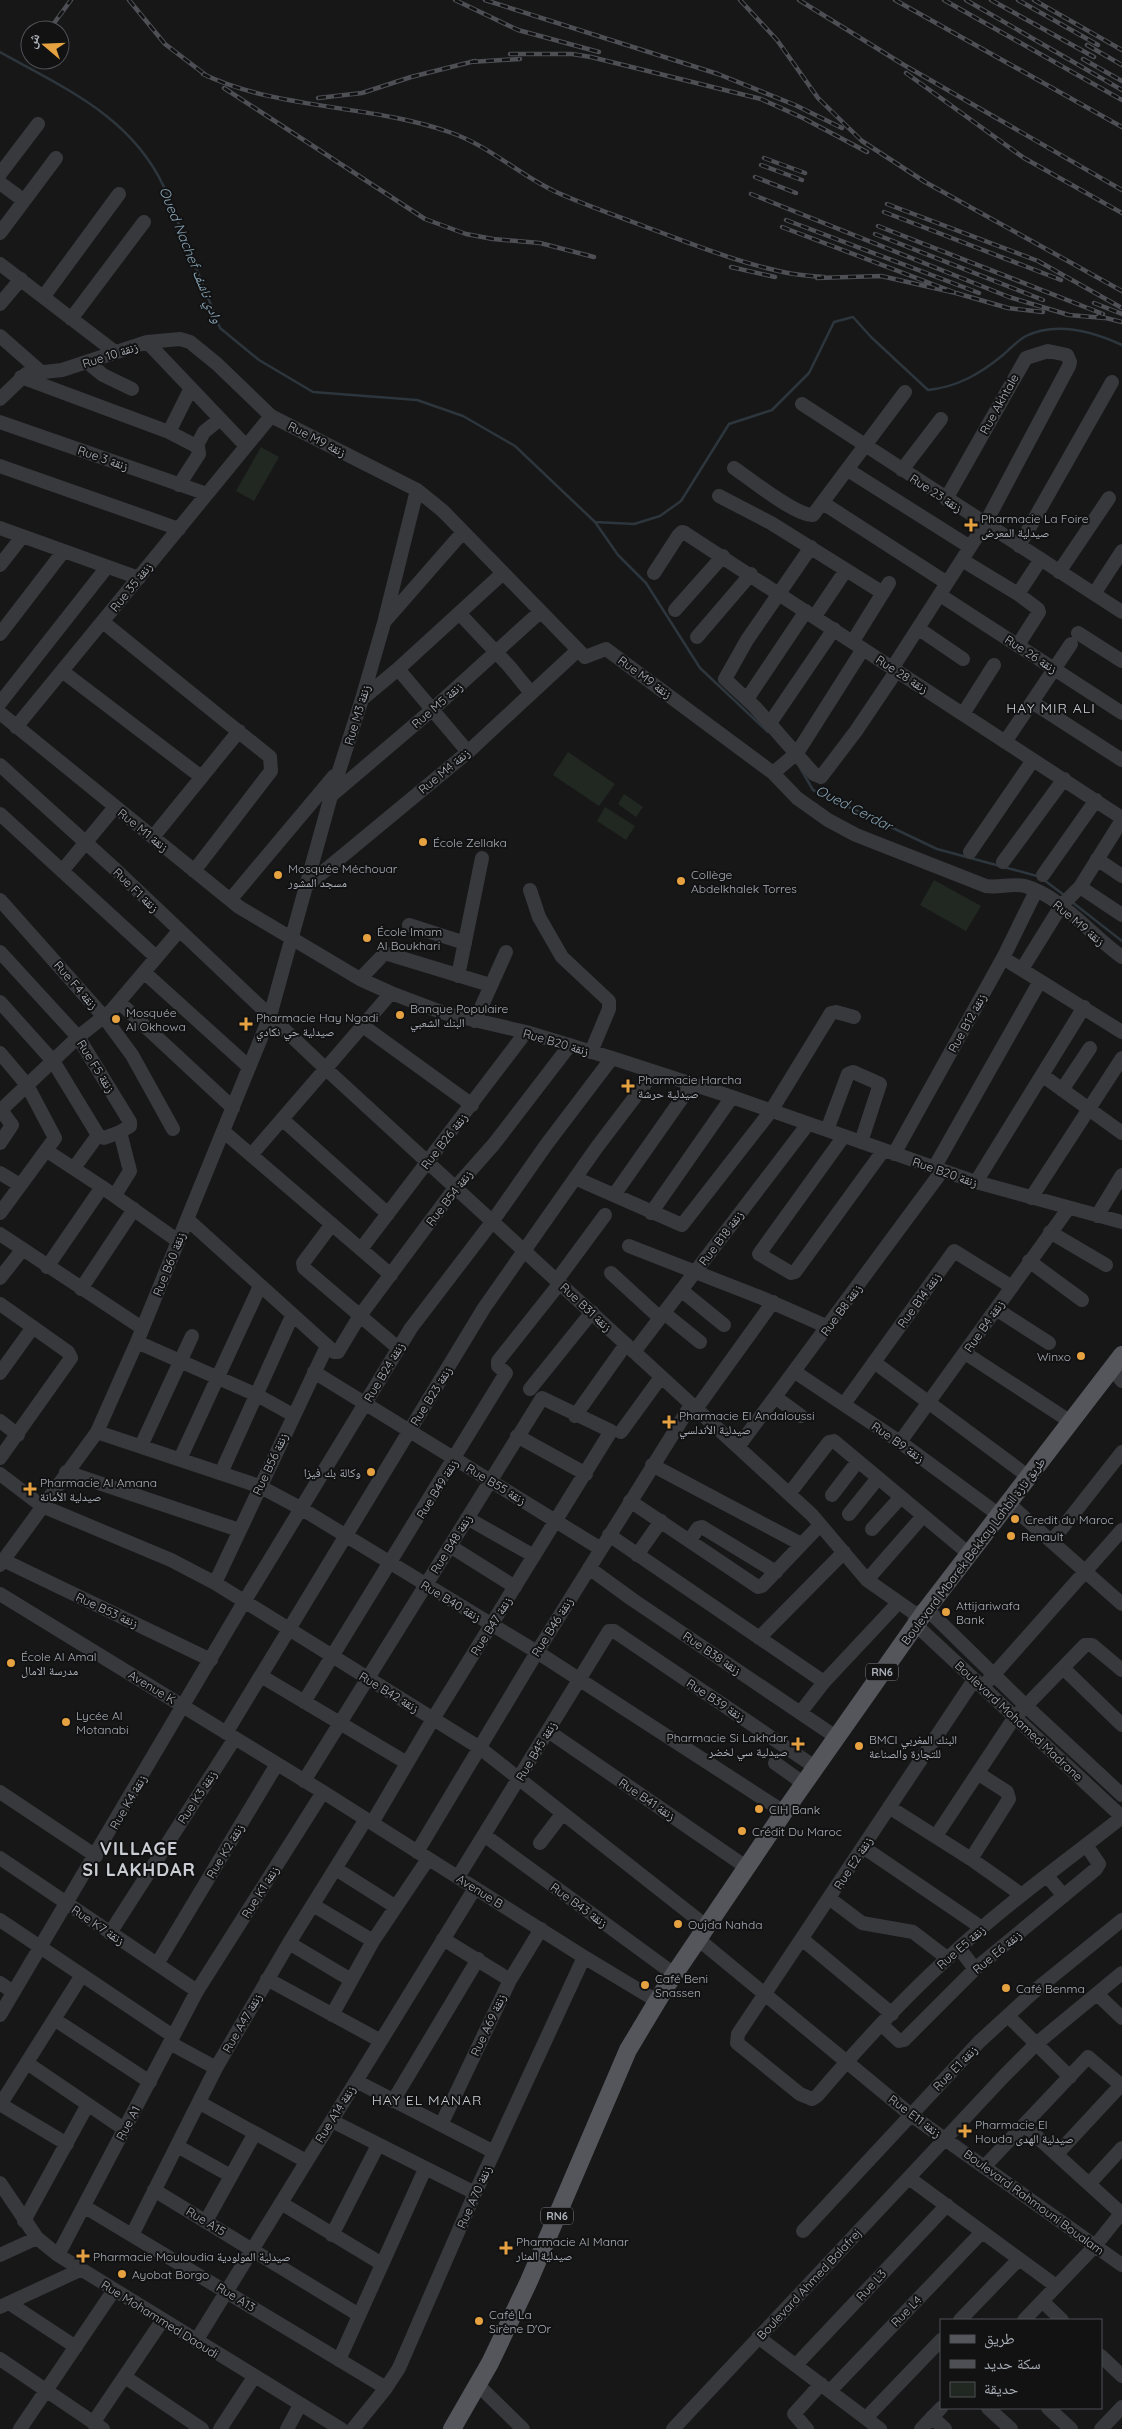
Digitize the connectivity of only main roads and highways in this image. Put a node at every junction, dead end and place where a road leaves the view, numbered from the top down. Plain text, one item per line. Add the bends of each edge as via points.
1 (1118, 1368) edge
2 (452, 2429) edge

1 - 2 main road, Boulevard Mbarek Bekkay Lahbil طريق تازة / RN6 via 1071,1422 919,1616 657,2001 628,2050 533,2272 478,2385

